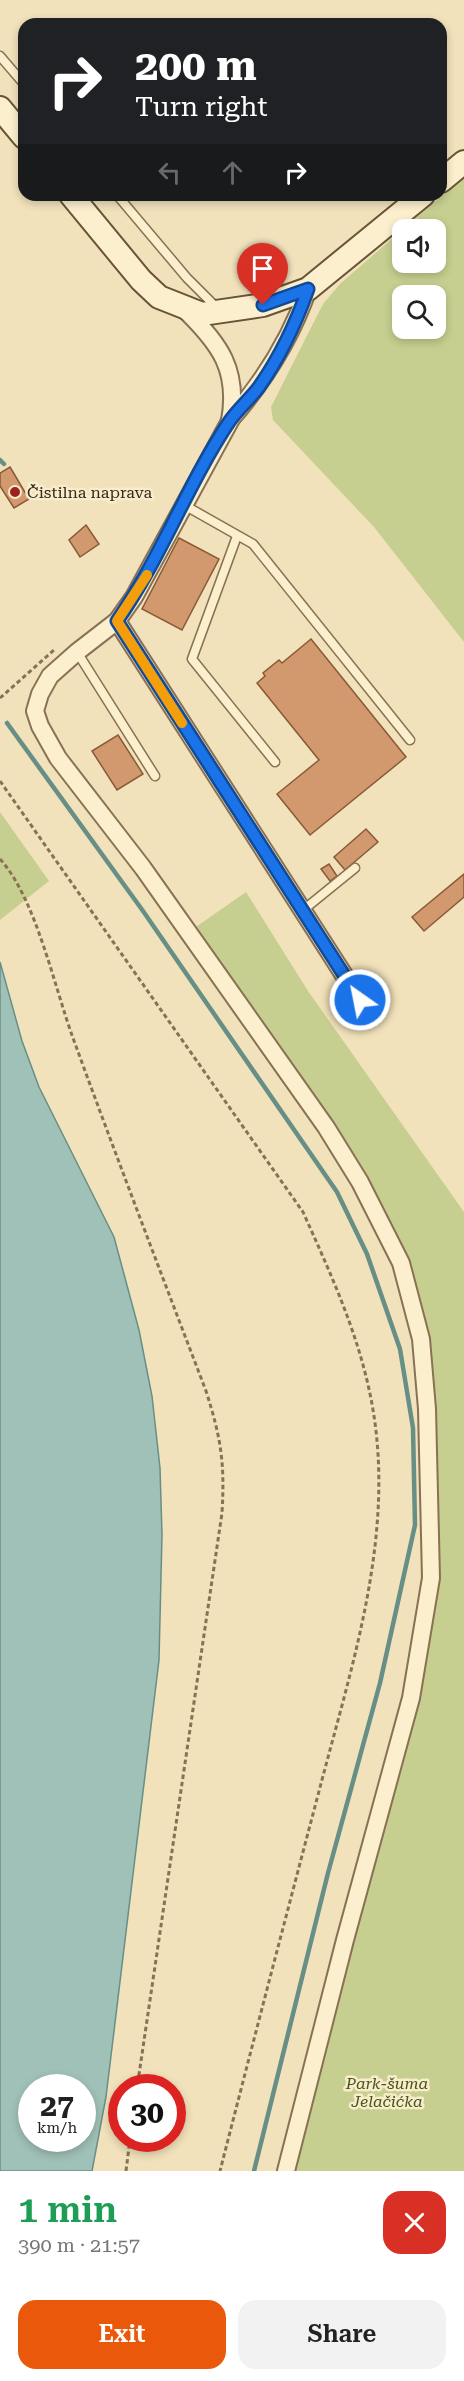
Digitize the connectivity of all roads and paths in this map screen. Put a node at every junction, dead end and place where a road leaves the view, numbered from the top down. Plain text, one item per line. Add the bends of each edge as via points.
1 (0, 56) edge
2 (18, 77) edge
3 (0, 108) edge
4 (18, 130) edge
5 (464, 162) edge
6 (447, 176) edge
7 (76, 201) edge
8 (122, 201) edge
9 (416, 201) edge
10 (308, 289) junction
11 (182, 308) junction
12 (223, 313) junction
13 (230, 421) junction
14 (184, 505) junction
15 (237, 536) junction
16 (117, 621) junction
17 (77, 652) junction
18 (410, 741) dead end
19 (275, 762) dead end
20 (155, 776) dead end
21 (0, 781) edge
22 (0, 859) edge
23 (355, 868) dead end
24 (302, 911) junction
25 (360, 1000) dead end
26 (139, 2074) edge
27 (128, 2152) edge
28 (126, 2171) edge
29 (220, 2171) edge
30 (286, 2171) edge

1 - 2 lane
3 - 4 main road
5 - 6 main road
7 - 11 main road via 141,280 159,297
8 - 12 lane via 187,278
9 - 10 main road
10 - 12 main road via 263,305
10 - 13 street via 297,321 259,387
11 - 12 main road via 202,314
11 - 13 street via 209,334 231,374 234,397
13 - 14 street
14 - 15 lane
14 - 16 street via 154,564
15 - 18 lane via 253,544
15 - 19 lane via 192,660
16 - 17 street
16 - 24 street
17 - 20 lane
17 - 30 street via 50,676 39,694 35,711 40,726 58,758 143,868 337,1145 378,1214 401,1263 421,1339 428,1410 431,1578 420,1653
21 - 29 path via 303,1212 338,1288 360,1349 375,1424 380,1516 363,1616
22 - 26 path via 10,870 31,914 72,1037 220,1433 224,1469 222,1513
23 - 24 lane
24 - 25 street
27 - 28 path

